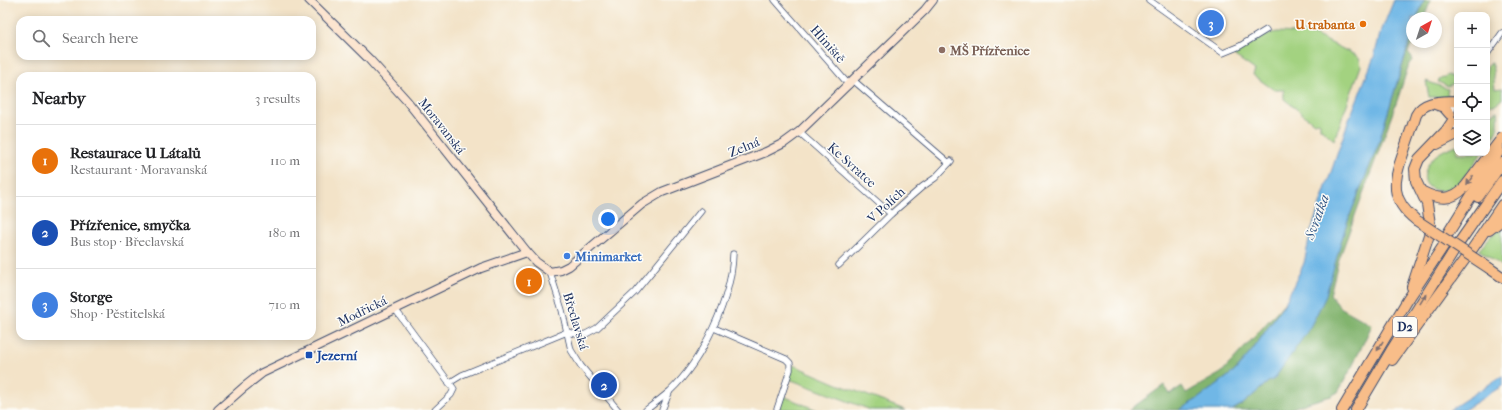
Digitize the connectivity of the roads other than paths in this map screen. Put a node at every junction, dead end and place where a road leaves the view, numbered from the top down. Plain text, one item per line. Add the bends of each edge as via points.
1 (309, 0) edge
2 (775, 0) edge
3 (933, 0) edge
4 (1149, 0) edge
5 (1266, 30) dead end
6 (1502, 33) edge
7 (1490, 50) edge
8 (851, 82) junction
9 (1454, 102) edge
10 (1433, 103) junction
11 (1454, 105) edge
12 (1453, 121) edge
13 (799, 132) junction
14 (1454, 136) edge
15 (1502, 138) edge
16 (1502, 146) edge
17 (1432, 147) junction
18 (1502, 163) edge
19 (1502, 181) edge
20 (1423, 192) junction
21 (1502, 206) edge
22 (701, 211) dead end
23 (891, 214) junction
24 (1502, 220) edge
25 (1430, 224) dead end
26 (1429, 235) dead end
27 (1447, 239) junction
28 (527, 252) junction
29 (1470, 252) junction
30 (733, 254) dead end
31 (839, 266) dead end
32 (550, 272) junction
33 (1502, 276) edge
34 (1407, 301) junction
35 (395, 309) junction
36 (714, 328) junction
37 (567, 332) junction
38 (449, 383) junction
39 (670, 391) junction
40 (1358, 407) edge
41 (777, 409) dead end
42 (218, 410) edge
43 (435, 410) edge
44 (618, 410) edge
45 (646, 410) edge
46 (662, 410) edge
47 (1342, 410) edge

1 - 28 street, Moravanská via 407,101
2 - 8 street, Hliniště
3 - 8 street, Zelná
4 - 5 street via 1223,53
6 - 7 street
8 - 13 street, Zelná
8 - 23 street, V Polích via 950,162 935,178
9 - 10 highway
10 - 12 highway via 1444,107
10 - 33 highway, bridge via 1423,106 1416,115 1397,171 1396,192 1400,203 1416,220
11 - 12 street
12 - 17 highway
13 - 23 street, Ke Svratce
13 - 32 street, Zelná via 766,152 662,192 642,204 569,266
14 - 17 highway
15 -> 20 highway via 1459,192 1440,199
16 - 27 highway
17 - 20 highway via 1419,159 1415,170 1416,181
18 - 27 highway, D2
40 -> 19 highway, D2 via 1456,247
20 - 25 highway
21 - 29 highway
22 - 37 street via 635,292 597,328 586,334
23 - 31 street, V Polích
24 - 29 highway via 1490,229
26 - 34 highway
27 - 34 highway, D2
28 - 32 street, Moravanská
28 - 35 street, Modřická via 481,268
29 - 40 highway
30 - 36 street via 731,275
32 - 37 street, Břeclavská
34 -> 47 highway, D2
35 - 38 street
35 - 42 street, Modřická via 262,373
36 - 39 street via 688,370
36 - 41 street via 790,363
37 - 38 street via 462,375
37 - 44 street, Břeclavská via 572,352
38 - 43 street via 454,389 451,395
39 - 45 street
39 - 46 street

